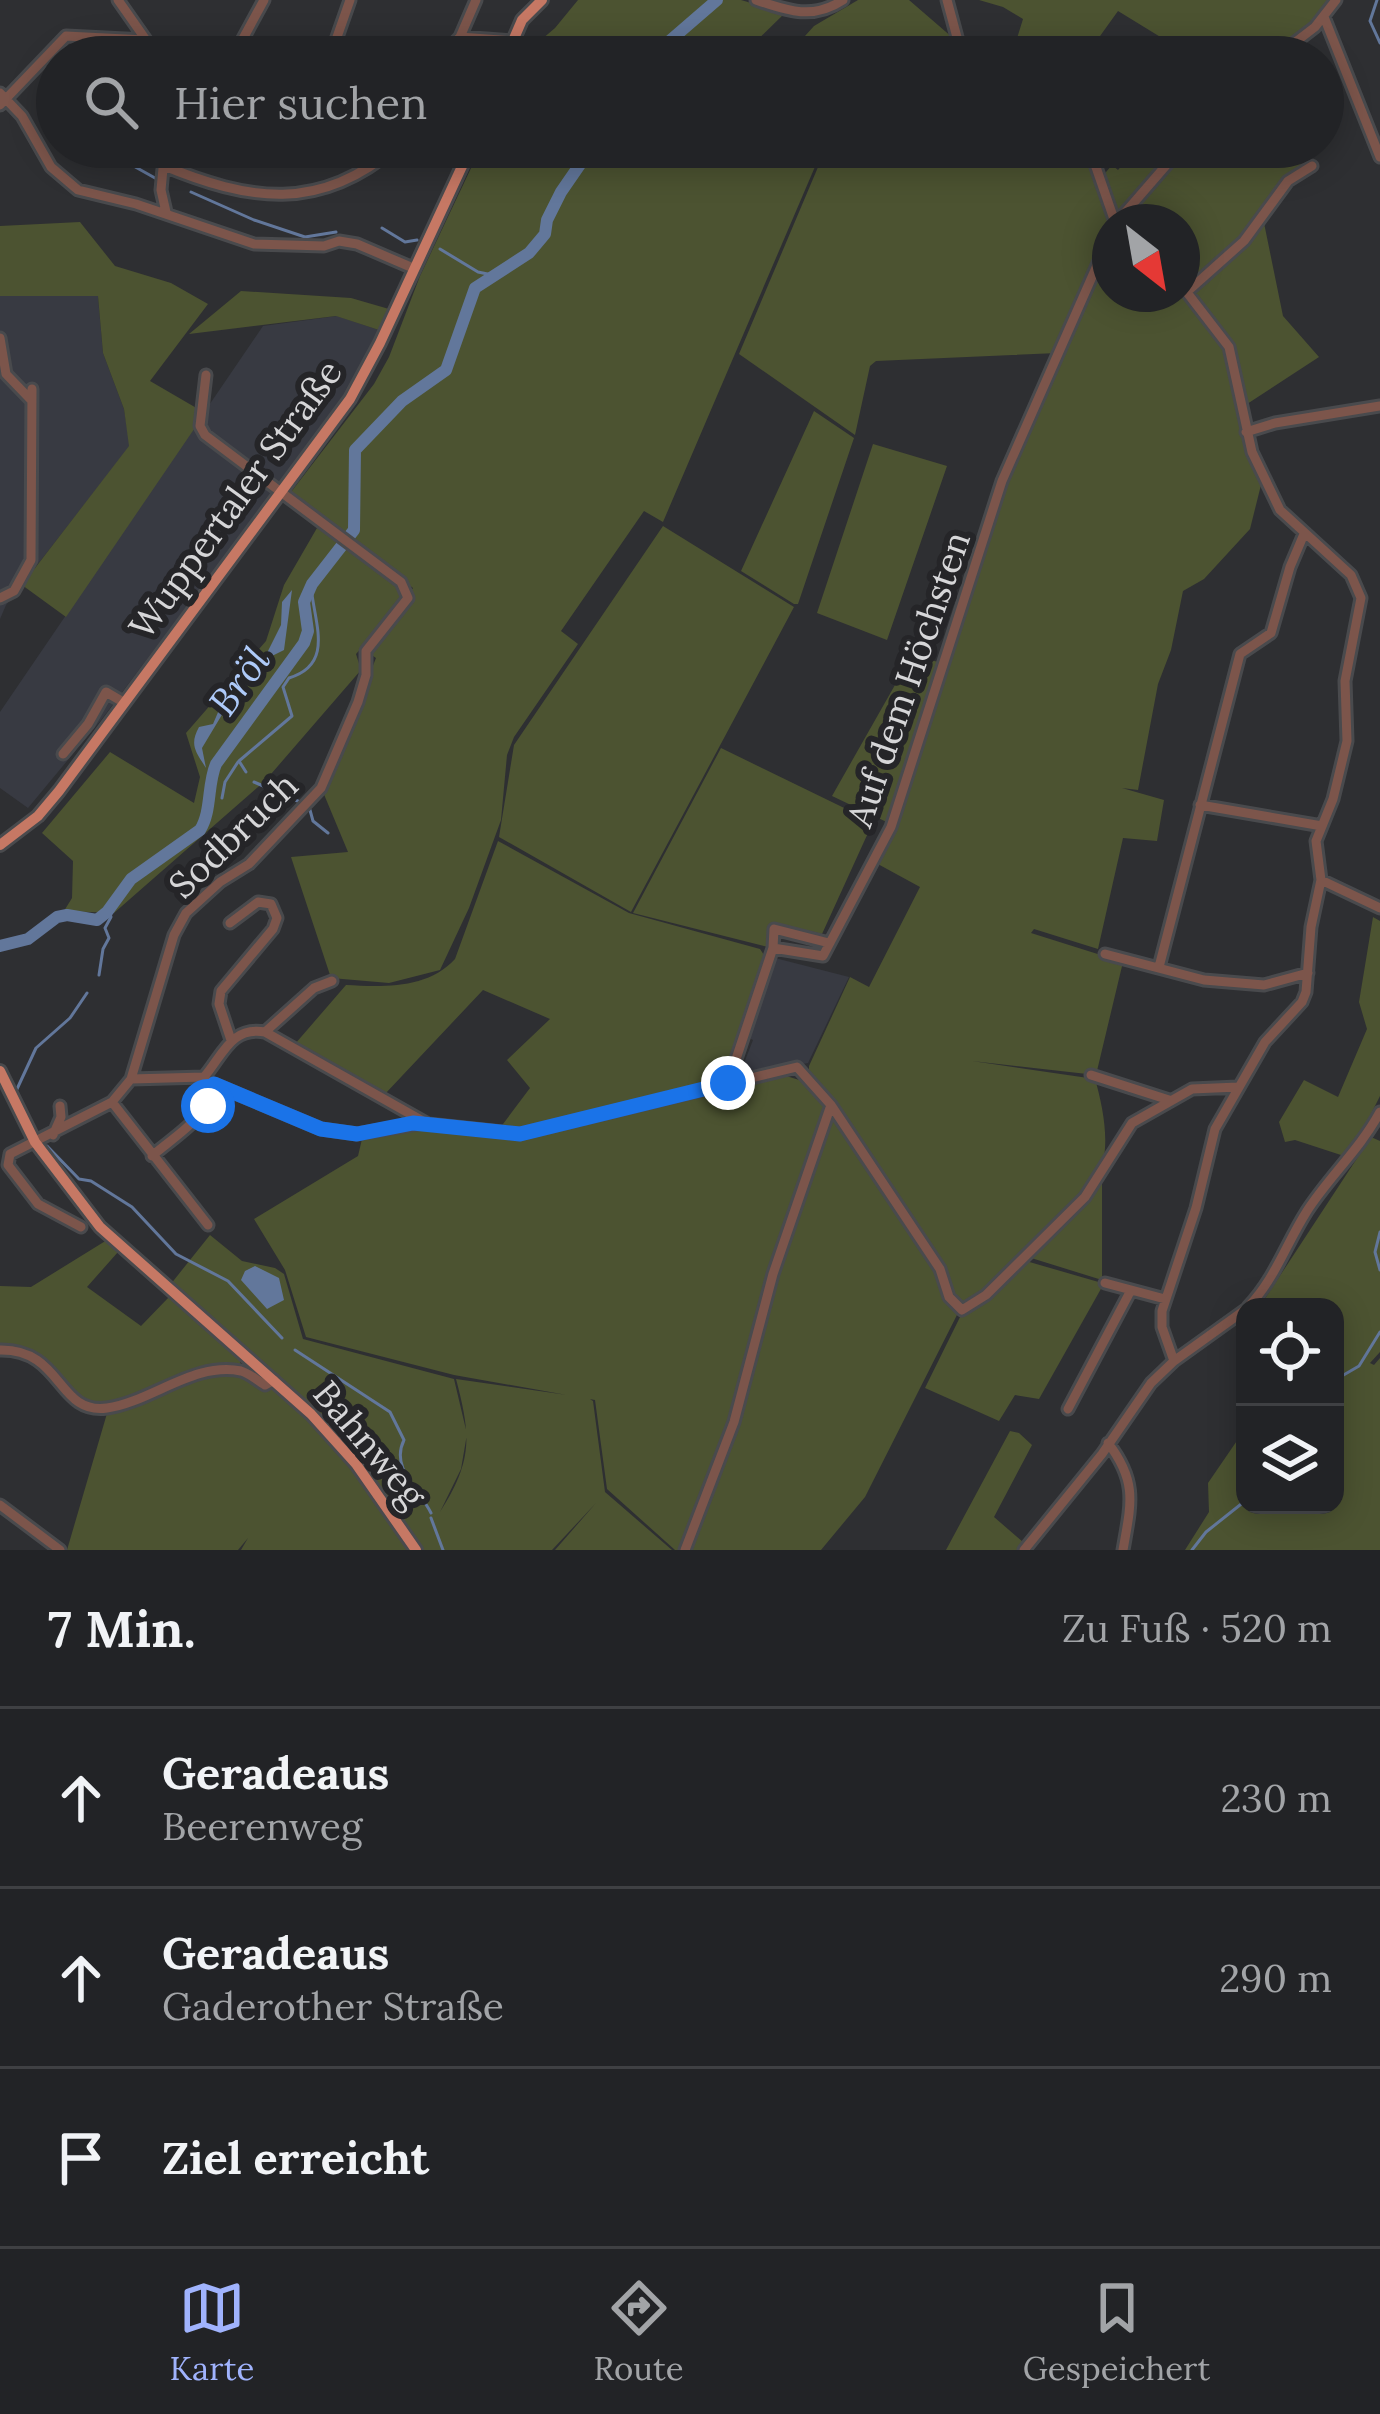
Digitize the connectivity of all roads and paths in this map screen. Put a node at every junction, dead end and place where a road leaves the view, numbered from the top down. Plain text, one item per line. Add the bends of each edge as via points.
1 (118, 0) edge
2 (264, 0) edge
3 (350, 0) edge
4 (476, 0) edge
5 (542, 0) edge
6 (756, 0) edge
7 (843, 0) edge
8 (947, 0) edge
9 (1336, 0) edge
10 (1324, 17) junction
11 (142, 36) edge
12 (244, 36) edge
13 (337, 36) edge
14 (460, 36) edge
15 (514, 36) edge
16 (957, 36) edge
17 (1301, 36) edge
18 (1332, 36) edge
19 (36, 66) edge
20 (1344, 67) edge
21 (2, 99) edge
22 (36, 140) edge
23 (1380, 158) edge
24 (53, 168) edge
25 (162, 168) edge
26 (169, 168) edge
27 (368, 168) edge
28 (461, 168) edge
29 (1096, 168) edge
30 (1164, 168) edge
31 (1309, 168) edge
32 (1109, 204) edge
33 (1132, 204) edge
34 (167, 214) junction
35 (413, 268) junction
36 (1092, 277) edge
37 (1200, 277) edge
38 (1200, 309) edge
39 (0, 338) edge
40 (206, 375) dead end
41 (1380, 406) edge
42 (1246, 432) junction
43 (280, 492) junction
44 (1304, 534) junction
45 (0, 598) edge
46 (123, 702) junction
47 (63, 754) dead end
48 (1200, 805) junction
49 (1322, 826) junction
50 (0, 845) edge
51 (1321, 880) junction
52 (1380, 908) edge
53 (230, 923) dead end
54 (830, 943) junction
55 (773, 948) junction
56 (1105, 954) dead end
57 (1159, 968) junction
58 (1308, 973) junction
59 (332, 981) dead end
60 (265, 1032) junction
61 (231, 1040) junction
62 (0, 1071) edge
63 (1091, 1076) dead end
64 (130, 1078) junction
65 (209, 1081) junction
66 (728, 1083) junction
67 (1238, 1087) junction
68 (1169, 1100) junction
69 (112, 1102) junction
70 (831, 1105) junction
71 (60, 1106) dead end
72 (1380, 1112) edge
73 (428, 1124) junction
74 (53, 1135) junction
75 (35, 1142) junction
76 (0, 1144) edge
77 (152, 1156) junction
78 (6, 1163) edge
79 (208, 1226) dead end
80 (81, 1227) dead end
81 (1105, 1283) dead end
82 (1130, 1292) junction
83 (1254, 1298) edge
84 (1165, 1299) junction
85 (1236, 1315) edge
86 (0, 1350) edge
87 (1174, 1361) junction
88 (274, 1380) junction
89 (1068, 1408) dead end
90 (1108, 1443) junction
91 (0, 1505) edge
92 (60, 1550) edge
93 (416, 1550) edge
94 (686, 1550) edge
95 (1024, 1550) edge
96 (1123, 1550) edge

1 - 11 street
2 - 12 street
3 - 13 street
4 - 14 street
5 - 15 main road
6 - 7 street via 820,12
8 - 16 street
9 - 10 street
10 - 17 street
10 - 18 street
19 - 21 street
20 - 23 street
21 - 22 street
24 - 34 street via 69,184
25 - 34 street
26 - 27 street via 214,187 286,197 352,180
28 - 35 main road, Wuppertaler Straße
29 - 32 street
30 - 33 street
31 - 37 street
34 - 35 street via 277,248 357,244
35 - 43 main road, Wuppertaler Straße via 366,372
36 - 54 street, Auf dem Höchsten via 1003,481 891,827
38 - 42 street via 1228,346
39 - 45 street via 5,374 32,395 31,560 14,591
40 - 43 street, Sodbruch via 200,426
41 - 42 street
42 - 44 street via 1280,510
43 - 46 main road, Wuppertaler Straße
43 - 64 street, Sodbruch via 401,582 408,598 366,651 367,675 321,788 249,864 186,913
44 - 48 street via 1271,633 1240,654
44 - 49 street via 1351,575 1361,598 1345,681 1347,740
46 - 47 street via 106,692
46 - 50 main road, Wuppertaler Straße via 38,816
48 - 49 street
48 - 57 street
49 - 51 street
51 - 52 street
51 - 58 street
53 - 61 street via 258,902 271,904 277,918 221,992
54 - 55 street via 820,957
54 - 55 street via 775,929
55 - 66 street
56 - 57 street
57 - 58 street via 1264,985
58 - 67 street via 1302,1002
59 - 60 street
60 - 61 street via 243,1031
60 - 73 street
61 - 65 street
62 - 75 main road, Bahnweg
63 - 68 street
64 - 65 street
64 - 69 street
65 - 73 street via 321,1129 357,1134
65 - 77 street via 208,1106
66 - 70 street via 797,1067
66 - 73 street via 520,1134
67 - 68 street via 1192,1089
67 - 84 street via 1215,1130
68 - 70 street via 1132,1123 1058,1226 962,1310
69 - 74 street
69 - 77 street
70 - 94 street
71 - 74 street
72 - 83 street
74 - 75 street
75 - 78 street
75 - 88 main road, Bahnweg via 120,1248
76 - 78 street
77 - 79 street
78 - 80 street via 38,1204
81 - 82 street
82 - 84 street
82 - 89 street
84 - 87 street via 1162,1327
85 - 87 street
86 - 88 street via 42,1360 70,1396 105,1409 199,1375 242,1371 265,1385
87 - 90 street
88 - 93 main road, Bahnweg via 356,1464
90 - 95 street
90 - 96 street via 1131,1484
91 - 92 street

